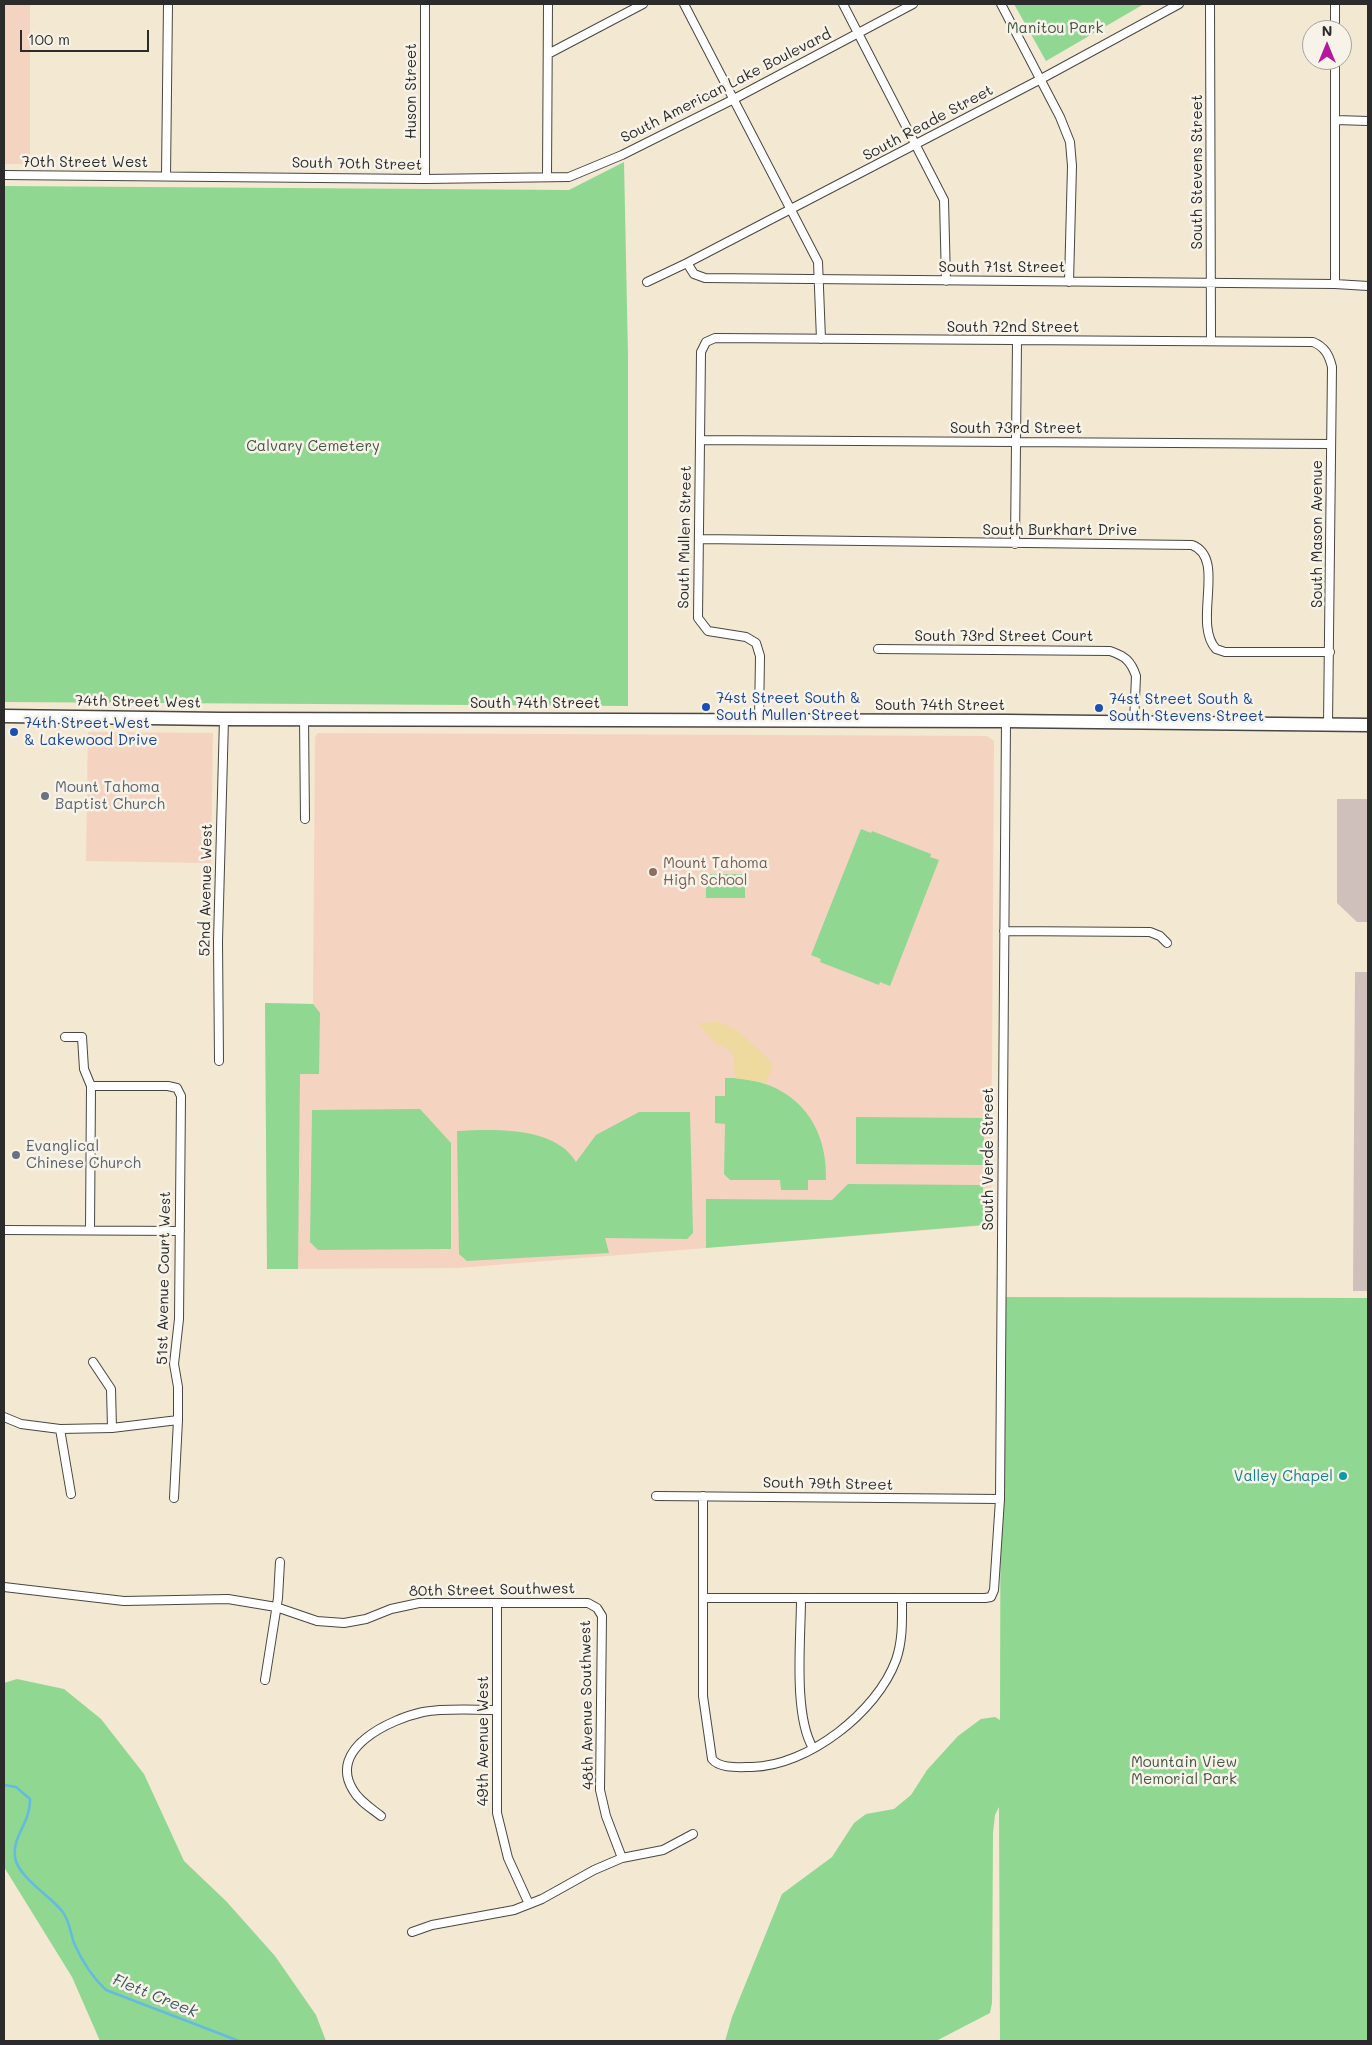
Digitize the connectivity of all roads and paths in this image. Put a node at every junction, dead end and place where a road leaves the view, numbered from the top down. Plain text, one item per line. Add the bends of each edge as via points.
1 (168, 4) edge
2 (425, 4) edge
3 (548, 4) edge
4 (643, 4) edge
5 (684, 4) edge
6 (843, 4) edge
7 (913, 4) edge
8 (1002, 4) edge
9 (1179, 4) edge
10 (1210, 4) edge
11 (1335, 4) edge
12 (1335, 20) edge
13 (858, 33) junction
14 (548, 54) junction
15 (1335, 70) edge
16 (1041, 79) junction
17 (734, 99) junction
18 (1336, 120) junction
19 (1368, 121) edge
20 (915, 145) junction
21 (4, 175) edge
22 (166, 176) junction
23 (547, 177) junction
24 (424, 179) junction
25 (792, 210) junction
26 (687, 263) junction
27 (820, 280) junction
28 (946, 281) junction
29 (647, 282) dead end
30 (1070, 282) junction
31 (1211, 283) junction
32 (1335, 284) junction
33 (1368, 286) edge
34 (821, 339) junction
35 (1017, 341) junction
36 (1211, 341) junction
37 (706, 342) joint
38 (1322, 346) joint
39 (700, 440) junction
40 (1015, 442) junction
41 (1331, 444) junction
42 (699, 539) junction
43 (1015, 544) junction
44 (878, 649) dead end
45 (1330, 652) junction
46 (4, 716) edge
47 (224, 719) junction
48 (272, 719) joint
49 (304, 719) junction
50 (759, 721) junction
51 (1006, 721) junction
52 (1134, 722) junction
53 (1328, 725) junction
54 (1368, 725) edge
55 (305, 818) dead end
56 (1004, 931) junction
57 (1167, 943) dead end
58 (65, 1037) dead end
59 (218, 1061) dead end
60 (91, 1086) junction
61 (4, 1230) edge
62 (90, 1230) junction
63 (180, 1231) junction
64 (93, 1362) dead end
65 (4, 1418) edge
66 (178, 1420) junction
67 (112, 1428) junction
68 (60, 1429) junction
69 (71, 1494) dead end
70 (656, 1496) dead end
71 (703, 1496) junction
72 (174, 1498) dead end
73 (1000, 1499) junction
74 (280, 1562) dead end
75 (4, 1587) edge
76 (703, 1598) junction
77 (801, 1598) junction
78 (902, 1599) junction
79 (497, 1603) junction
80 (276, 1607) junction
81 (597, 1608) joint
82 (265, 1680) dead end
83 (496, 1710) junction
84 (813, 1748) junction
85 (381, 1816) dead end
86 (693, 1834) dead end
87 (622, 1858) junction
88 (529, 1904) junction
89 (412, 1932) dead end

1 - 22 street
2 - 24 street, Huson Street
3 - 14 street
4 - 14 street
5 - 17 street
6 - 13 street
7 - 13 street, South American Lake Boulevard
8 - 16 street
9 - 16 street, South Reade Street
10 - 31 street, South Stevens Street
11 - 12 street
13 - 17 street, South American Lake Boulevard
13 - 20 street
14 - 23 street
15 - 18 street
16 - 20 street, South Reade Street
16 - 30 street via 1067,132 1071,150
17 - 23 street, South American Lake Boulevard via 577,175
17 - 25 street
18 - 19 street
18 - 32 street
20 - 25 street, South Reade Street
20 - 28 street via 944,200
21 - 22 street, 70th Street West
22 - 24 street, South 70th Street
23 - 24 street, South 70th Street
25 - 26 street, South Reade Street
25 - 27 street via 818,262
26 - 27 street, South 71st Street via 694,274 705,278
26 - 29 street
27 - 28 street, South 71st Street
27 - 34 street
28 - 30 street, South 71st Street
30 - 31 street, South 71st Street
31 - 32 street, South 71st Street
31 - 36 street, South Stevens Street
32 - 33 street, South 71st Street
34 - 35 street, South 72nd Street
34 - 37 street, South 72nd Street via 727,337
35 - 36 street, South 72nd Street
35 - 40 street
36 - 38 street, South 72nd Street via 1313,342
37 - 39 street, South Mullen Street via 701,352
38 - 41 street, South Mason Avenue via 1332,367
39 - 40 street, South 73rd Street
39 - 42 street, South Mullen Street
40 - 41 street, South 73rd Street
40 - 43 street
41 - 45 street, South Mason Avenue
42 - 43 street, South Burkhart Drive
42 - 50 street, South Mullen Street via 698,618 708,631 746,636 756,643 760,656
43 - 45 street, South Burkhart Drive via 1192,545 1202,550 1208,562 1208,633 1216,649 1226,652
44 - 52 street, South 73rd Street Court via 1102,650 1120,654 1128,658 1136,676
45 - 53 street, South Mason Avenue
46 - 47 main road, 74th Street West
47 - 48 main road, 74th Street West
47 - 59 street, 52nd Avenue West
48 - 49 main road, South 74th Street
49 - 50 main road, South 74th Street
49 - 55 street
50 - 51 main road, South 74th Street
51 - 52 main road, South 74th Street
51 - 56 street, South Verde Street
52 - 53 main road, South 74th Street
53 - 54 main road, South 74th Street
56 - 57 street via 1150,932
56 - 73 street, South Verde Street
58 - 60 street via 82,1037 84,1069
60 - 62 street
60 - 63 street, 51st Avenue Court West via 160,1085 179,1090 182,1096
61 - 62 street
62 - 63 street
63 - 66 street, 51st Avenue Court West via 179,1319 174,1364
64 - 67 street via 110,1389
65 - 68 street via 21,1424
66 - 67 street
66 - 72 street, 51st Avenue Court West
67 - 68 street
68 - 69 street
70 - 71 street, South 79th Street
71 - 73 street, South 79th Street
71 - 76 street
73 - 78 street, South Verde Street via 991,1596
74 - 80 street
75 - 80 street, 80th Street Southwest via 124,1601 228,1599
76 - 77 street
76 - 84 street via 704,1712 713,1761 722,1766 766,1766
77 - 78 street
77 - 84 street via 802,1705 805,1730
78 - 84 street via 901,1642 883,1684 840,1733
79 - 80 street, 80th Street Southwest via 414,1604 366,1619 344,1622 317,1620
79 - 81 street, 80th Street Southwest via 584,1602
79 - 83 street, 49th Avenue West
80 - 82 street
81 - 87 street, 48th Avenue Southwest via 602,1622 600,1790
83 - 85 street via 423,1712 388,1724 363,1740 350,1758 347,1774 356,1795
83 - 88 street, 49th Avenue West via 497,1813 508,1858
86 - 87 street via 663,1850
87 - 88 street
88 - 89 street via 492,1916 432,1925

